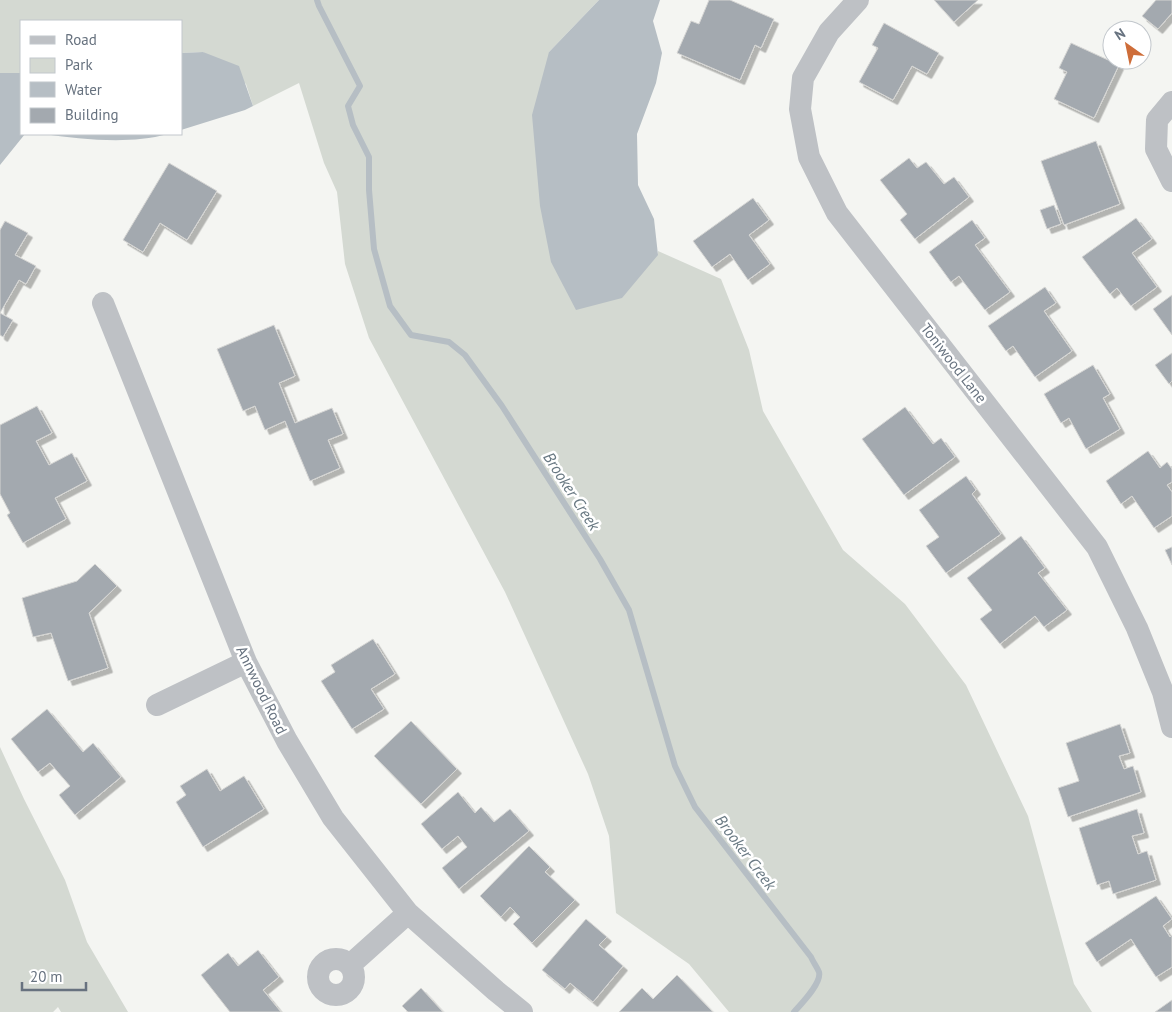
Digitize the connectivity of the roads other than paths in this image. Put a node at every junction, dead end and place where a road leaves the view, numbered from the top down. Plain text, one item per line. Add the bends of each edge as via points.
1 (858, 0) edge
2 (1172, 102) edge
3 (1172, 182) edge
4 (103, 303) dead end
5 (246, 662) junction
6 (158, 706) dead end
7 (1172, 727) edge
8 (408, 913) junction
9 (350, 965) dead end
10 (522, 1012) edge

1 - 7 street, Toniwood Lane via 830,32 803,78 800,109 809,157 837,213 1097,547 1137,628 1163,692
2 - 3 street via 1158,120 1156,148
4 - 5 street, Annwood Road
5 - 6 street
5 - 8 street, Annwood Road via 287,741 333,818
8 - 9 street
8 - 10 street, Annwood Road

